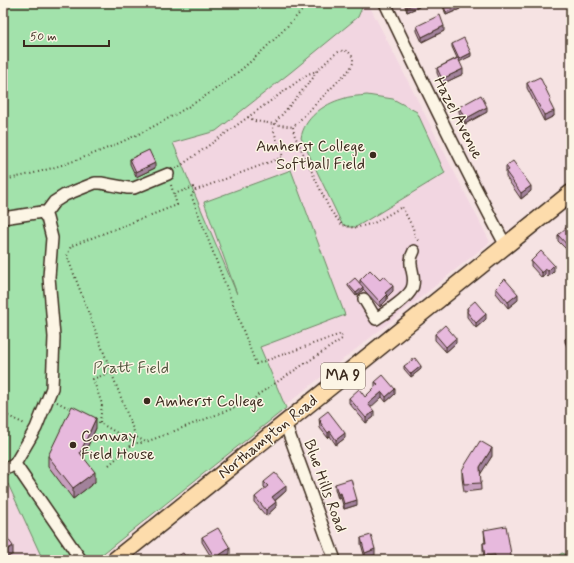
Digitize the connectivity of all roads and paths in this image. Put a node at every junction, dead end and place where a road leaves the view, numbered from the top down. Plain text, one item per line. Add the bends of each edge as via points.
1 (309, 3) edge
2 (385, 3) edge
3 (316, 71) junction
4 (248, 117) junction
5 (274, 124) junction
6 (293, 127) junction
7 (168, 174) junction
8 (3, 180) edge
9 (196, 190) junction
10 (571, 193) edge
11 (174, 194) junction
12 (45, 214) junction
13 (3, 218) edge
14 (415, 236) dead end
15 (506, 246) junction
16 (414, 251) dead end
17 (364, 299) dead end
18 (112, 372) junction
19 (48, 398) junction
20 (73, 410) edge
21 (8, 416) dead end
22 (93, 419) edge
23 (100, 422) junction
24 (285, 423) junction
25 (36, 428) junction
26 (143, 440) junction
27 (134, 443) junction
28 (15, 464) junction
29 (109, 465) dead end
30 (3, 471) edge
31 (81, 560) edge
32 (115, 560) edge
33 (335, 560) edge

1 - 8 path via 280,34 232,76 166,120 88,155 42,171
2 - 15 street, Hazel Avenue via 432,103
3 - 4 path
3 - 5 path
3 - 6 path via 335,53 348,52 353,58 350,69
4 - 5 path via 255,121
4 - 7 path
5 - 6 path
5 - 9 path via 273,129 283,157
6 - 14 path via 330,210 342,225 355,228 374,223 402,208
7 - 11 path
7 - 12 street via 134,188 95,183 64,195 54,202
9 - 11 path via 194,187
9 - 26 path via 191,195 192,200 256,364 341,334 342,339 252,401 146,442
10 - 15 highway, Northampton Road / MA 9
11 - 18 path via 177,205 71,246 67,256
12 - 13 street via 38,212
12 - 19 street via 52,238 49,277 54,337 52,388
15 - 24 highway, Northampton Road / MA 9
16 - 17 street via 410,257 413,287 407,294 376,319
18 - 23 path via 93,379 102,404
18 - 26 path via 136,436
19 - 20 path
19 - 25 street
21 - 25 path
22 - 23 path
23 - 27 path
24 - 32 highway, Northampton Road / MA 9
24 - 33 street, Blue Hills Road
25 - 28 street
26 - 27 path via 141,443
27 - 29 path
28 - 30 street
28 - 31 street

